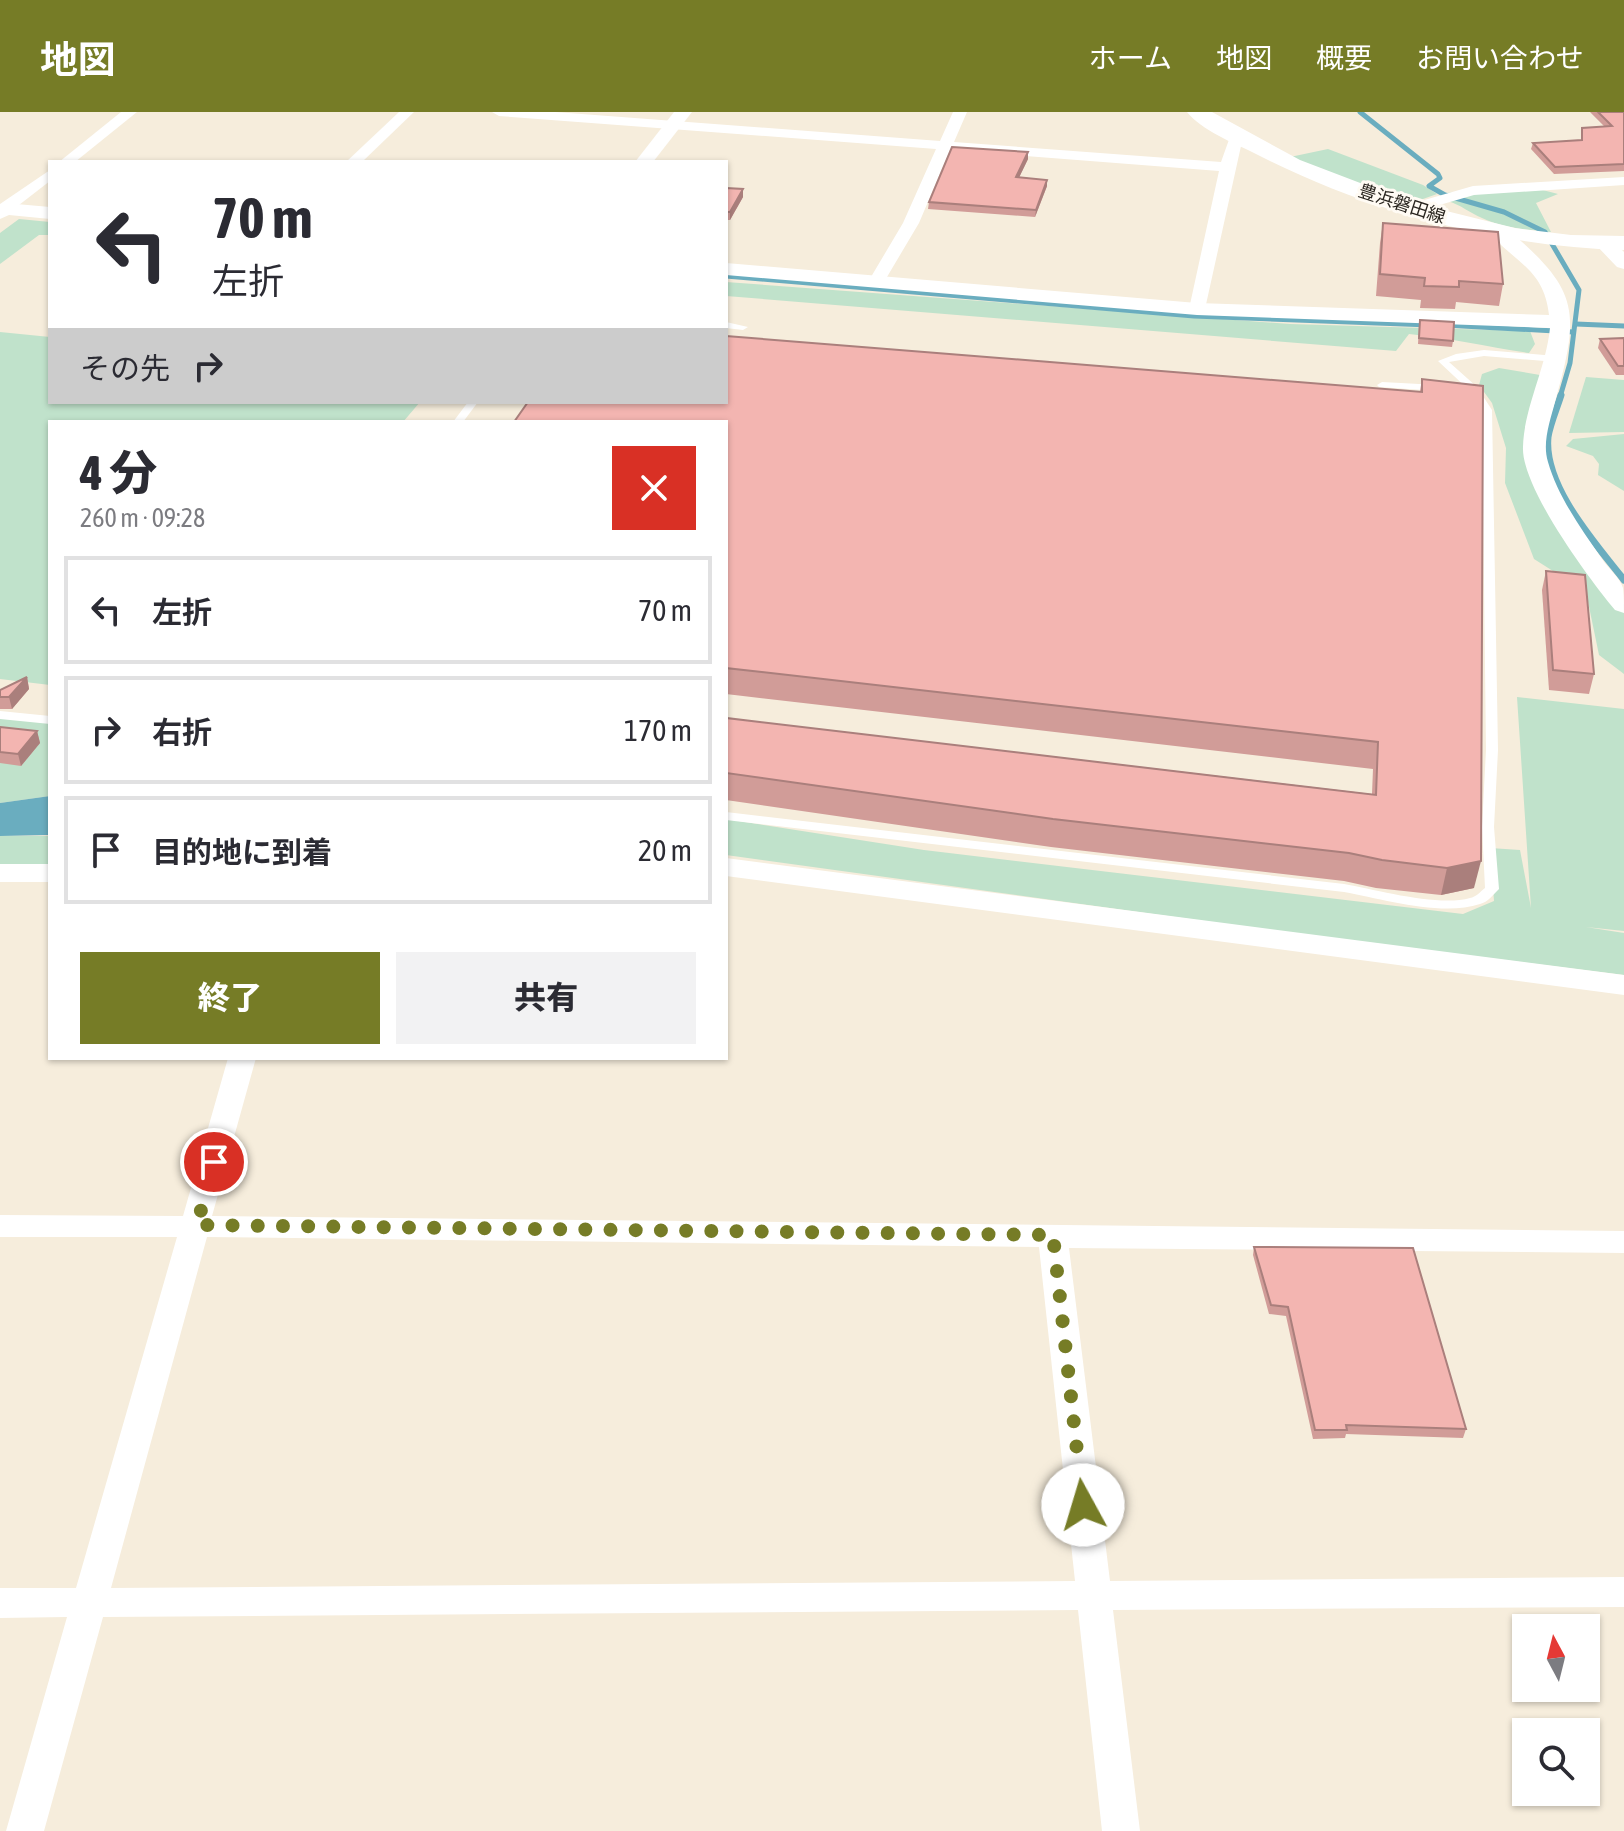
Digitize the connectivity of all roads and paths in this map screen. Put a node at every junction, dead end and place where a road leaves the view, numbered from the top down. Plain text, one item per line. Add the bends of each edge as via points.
1 (130, 112) edge
2 (407, 112) edge
3 (499, 112) edge
4 (960, 112) edge
5 (1197, 112) edge
6 (678, 119) edge
7 (1236, 137) junction
8 (943, 146) junction
9 (69, 160) edge
10 (355, 160) edge
11 (646, 160) edge
12 (1227, 167) junction
13 (48, 176) edge
14 (1624, 181) edge
15 (1412, 208) junction
16 (2, 210) edge
17 (48, 213) edge
18 (1498, 231) junction
19 (1615, 243) edge
20 (1624, 263) edge
21 (728, 269) edge
22 (876, 282) junction
23 (1197, 309) junction
24 (1560, 322) junction
25 (728, 325) edge
26 (743, 327) dead end
27 (1556, 359) junction
28 (1382, 385) edge
29 (1443, 388) edge
30 (1459, 389) edge
31 (1474, 389) junction
32 (1624, 605) edge
33 (0, 715) edge
34 (48, 720) edge
35 (728, 816) edge
36 (728, 867) edge
37 (0, 873) edge
38 (48, 873) edge
39 (1624, 985) edge
40 (241, 1060) edge
41 (197, 1225) junction
42 (0, 1226) edge
43 (1053, 1235) junction
44 (1624, 1242) edge
45 (1624, 1592) edge
46 (1093, 1595) junction
47 (89, 1602) junction
48 (0, 1603) edge
49 (25, 1831) edge
50 (1121, 1831) edge

1 - 9 street
2 - 10 street
3 - 6 street
4 - 8 street
5 - 7 main road, 豊浜磐田線
6 - 8 street
6 - 11 street
7 - 12 street
7 - 15 main road, 豊浜磐田線 via 1295,166
8 - 12 street
8 - 22 street via 911,223
12 - 23 street
13 - 16 street
14 - 15 street via 1473,191
15 - 18 main road, 豊浜磐田線
16 - 17 street
18 - 19 main road, 豊浜磐田線
18 - 24 street via 1550,280
19 - 20 street
21 - 22 street
22 - 23 street
23 - 24 street
24 - 27 street
25 - 26 lane
27 - 31 lane via 1476,354 1443,361
27 - 32 street via 1534,450 1539,472
28 - 29 lane
30 - 31 lane
31 - 35 lane via 1487,410 1492,750 1492,889 1478,900 1457,904 1409,899
33 - 34 lane
36 - 39 street
37 - 38 street
40 - 41 street
41 - 42 street
41 - 43 street
41 - 47 street
43 - 44 street
43 - 46 street
45 - 46 street
46 - 47 street
46 - 50 street
47 - 48 street
47 - 49 street

